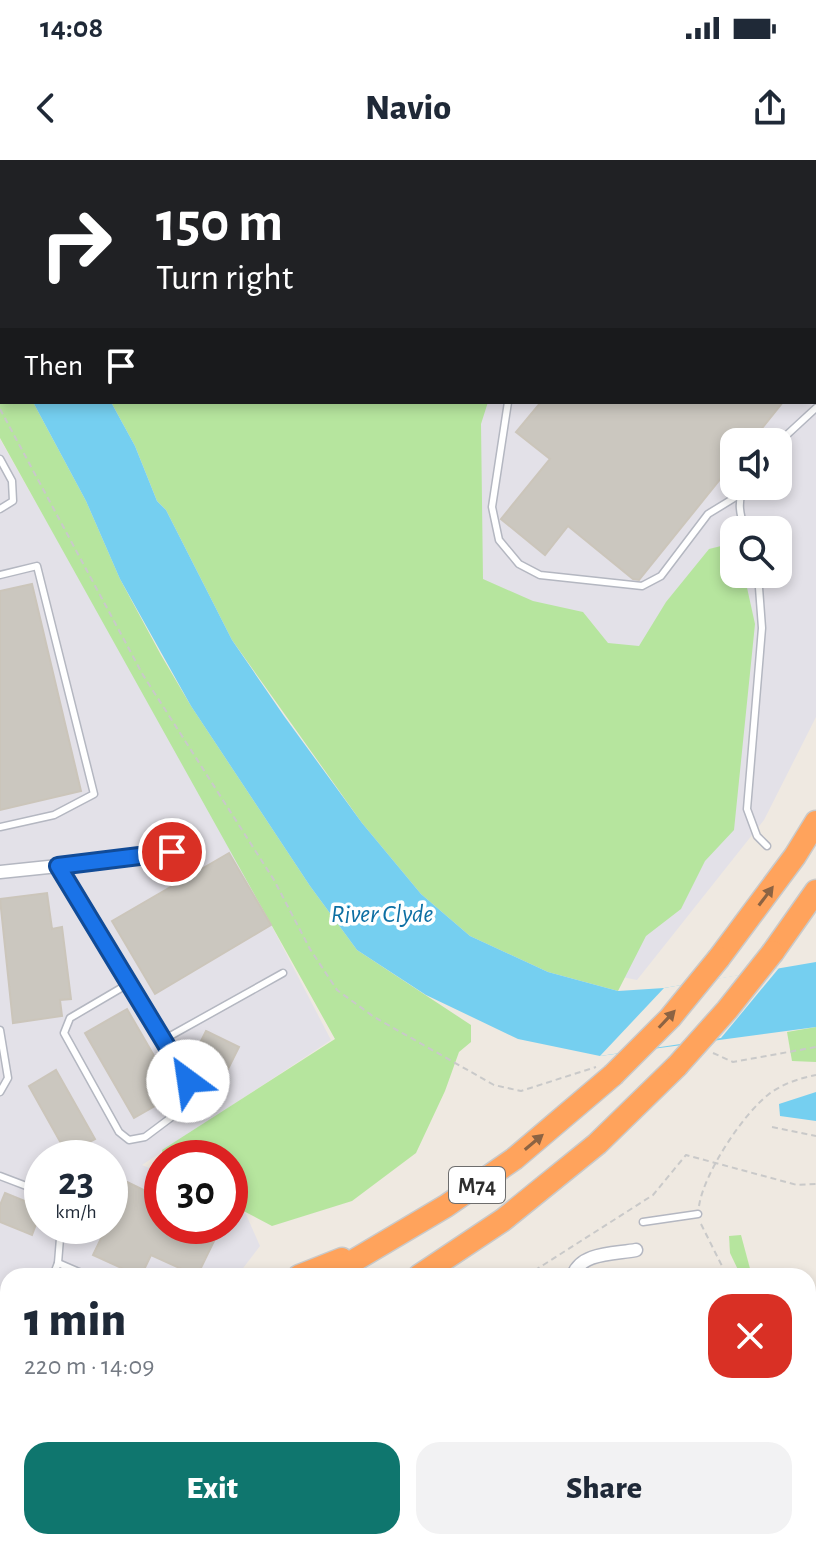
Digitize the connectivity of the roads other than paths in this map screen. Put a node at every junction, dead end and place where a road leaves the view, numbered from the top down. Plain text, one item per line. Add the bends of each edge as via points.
1 (508, 404) edge
2 (816, 408) edge
3 (792, 430) edge
4 (0, 459) edge
5 (731, 500) edge
6 (0, 509) edge
7 (0, 575) edge
8 (759, 588) edge
9 (816, 822) edge
10 (0, 827) edge
11 (767, 846) dead end
12 (201, 849) dead end
13 (58, 866) junction
14 (0, 872) edge
15 (816, 891) edge
16 (283, 973) dead end
17 (129, 984) junction
18 (0, 1030) edge
19 (163, 1040) junction
20 (188, 1081) joint
21 (0, 1092) edge
22 (0, 1176) edge
23 (24, 1185) edge
24 (698, 1214) road end
25 (503, 1220) junction
26 (643, 1222) dead end
27 (397, 1237) junction
28 (60, 1244) edge
29 (636, 1250) dead end
30 (58, 1263) junction
31 (56, 1268) edge
32 (70, 1268) edge
33 (319, 1268) edge
34 (342, 1268) edge
35 (431, 1268) edge
36 (444, 1268) edge
37 (576, 1268) edge

1 - 5 lane via 492,507 499,540 519,564 540,575 642,586 661,576 708,514
2 - 3 lane
4 - 6 lane via 13,491 13,501
7 - 10 lane via 37,566 94,794 54,815
8 - 11 lane via 762,628 747,809 757,836
27 -> 9 highway, M74, bridge via 514,1159 605,1071 670,1018
12 - 13 lane
13 - 14 street
13 - 17 street
15 - 25 highway, M74, bridge via 727,1010 677,1066 597,1144
16 - 19 lane
17 - 19 street
17 - 20 lane via 70,1018 64,1033 119,1132 129,1140 145,1137 189,1104
18 - 21 lane via 8,1078
19 - 20 street
22 - 23 lane
24 - 26 lane
25 - 35 highway, M74
25 - 36 highway, M74
27 - 33 highway, M74
27 - 34 highway, M74
28 - 30 lane
29 - 37 street via 583,1260
30 - 31 lane
30 - 32 lane

